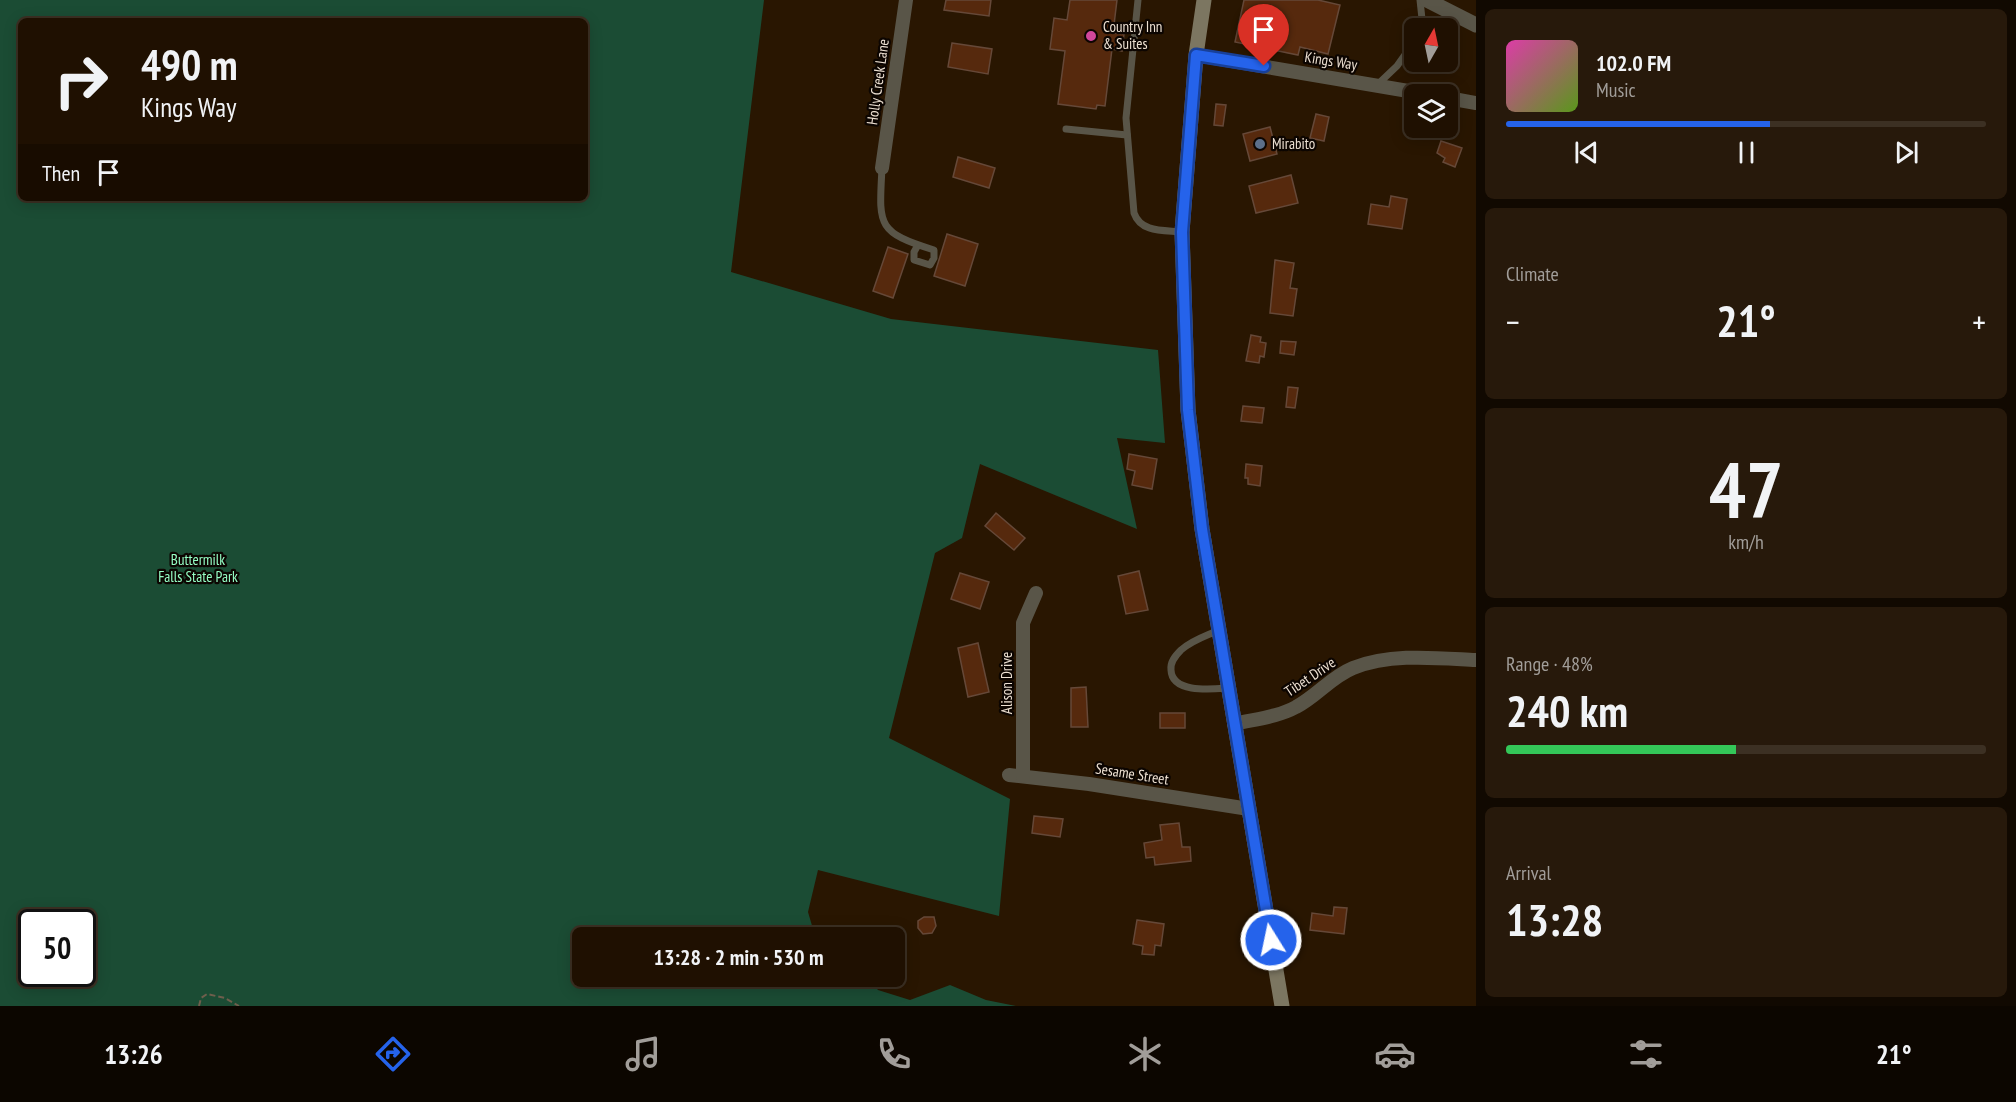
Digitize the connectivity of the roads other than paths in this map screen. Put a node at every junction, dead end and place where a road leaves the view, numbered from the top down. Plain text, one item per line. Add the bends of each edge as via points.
1 (906, 0) edge
2 (1138, 0) edge
3 (1203, 0) edge
4 (1420, 0) edge
5 (1427, 0) edge
6 (1422, 18) edge
7 (1476, 25) edge
8 (1196, 55) junction
9 (1404, 56) edge
10 (1377, 85) junction
11 (1404, 90) edge
12 (1458, 100) edge
13 (1476, 103) edge
14 (1066, 129) dead end
15 (1127, 135) junction
16 (882, 168) joint
17 (1182, 232) junction
18 (918, 245) dead end
19 (1036, 593) dead end
20 (1219, 630) junction
21 (1476, 660) edge
22 (1229, 688) junction
23 (1234, 724) junction
24 (1016, 776) joint
25 (1249, 809) junction
26 (1282, 1006) edge

1 - 16 street, Holly Creek Lane
2 - 15 lane
3 - 8 main road
4 - 6 lane
5 - 7 street
8 - 10 street, Kings Way
8 - 17 main road
9 - 10 lane
10 - 11 street, Kings Way
12 - 13 street
14 - 15 lane
15 - 17 lane via 1136,218 1146,227
16 - 18 lane via 880,208 886,228
17 - 20 main road via 1188,410
19 - 24 street, Alison Drive via 1023,623
20 - 22 main road
20 - 22 lane via 1181,650 1173,660 1172,677 1190,688
21 - 23 street, Tibet Drive via 1428,658 1369,663 1335,677 1289,711
22 - 23 main road
23 - 25 main road
24 - 25 street, Sesame Street
25 - 26 main road

